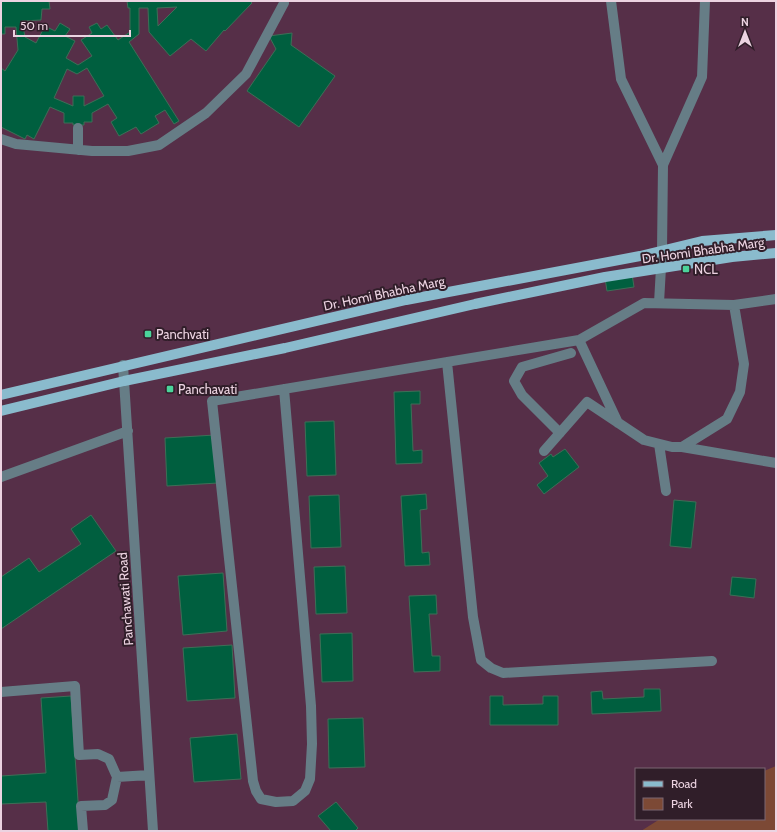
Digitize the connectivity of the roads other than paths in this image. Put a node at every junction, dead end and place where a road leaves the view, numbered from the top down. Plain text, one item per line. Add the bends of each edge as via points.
1 (611, 1) edge
2 (705, 1) edge
3 (286, 2) edge
4 (78, 128) dead end
5 (1, 139) edge
6 (78, 150) junction
7 (663, 166) junction
8 (776, 235) edge
9 (662, 250) junction
10 (776, 253) edge
11 (662, 268) junction
12 (776, 299) edge
13 (659, 303) junction
14 (734, 305) junction
15 (580, 340) junction
16 (571, 353) dead end
17 (447, 362) junction
18 (124, 365) junction
19 (124, 381) junction
20 (284, 389) junction
21 (1, 395) edge
22 (1, 411) edge
23 (618, 423) junction
24 (128, 431) junction
25 (560, 434) junction
26 (659, 444) junction
27 (682, 447) junction
28 (544, 452) dead end
29 (776, 463) edge
30 (1, 476) edge
31 (666, 491) dead end
32 (712, 661) dead end
33 (1, 692) edge
34 (149, 775) junction
35 (117, 777) junction
36 (83, 831) edge
37 (153, 831) edge

1 - 7 street via 621,79
2 - 7 street via 702,76
3 - 6 street via 246,74 206,113 159,145 128,151
4 - 6 street
5 - 6 street via 16,144
7 - 9 street
8 - 9 main road, Dr. Homi Bhabha Marg via 702,241
9 - 11 street
9 - 18 main road, Dr. Homi Bhabha Marg via 406,300
10 - 11 main road, Dr. Homi Bhabha Marg
11 - 13 street
11 - 19 main road, Dr. Homi Bhabha Marg via 598,278
12 - 14 street
13 - 14 street
13 - 15 street via 644,303
14 - 27 street via 744,364 740,392 727,419
15 - 17 street
15 - 23 street
16 - 25 street via 522,367 514,381 522,395
17 - 20 street
17 - 32 street via 473,616 481,660 503,673
18 - 19 street, Panchawati Road
18 - 21 main road, Dr. Homi Bhabha Marg
19 - 22 main road, Dr. Homi Bhabha Marg
19 - 24 street, Panchawati Road
20 - 20 street via 312,744 310,779 305,791 294,801 276,802 261,799 253,781 212,401
23 - 25 street via 587,402
23 - 26 street via 644,440
24 - 30 street
24 - 34 street, Panchawati Road
25 - 28 street
26 - 27 street
26 - 31 street
27 - 29 street
33 - 35 street via 75,686 79,755 98,754 109,759
34 - 35 street
34 - 37 street, Panchawati Road
35 - 36 street via 112,800 105,804 81,806

